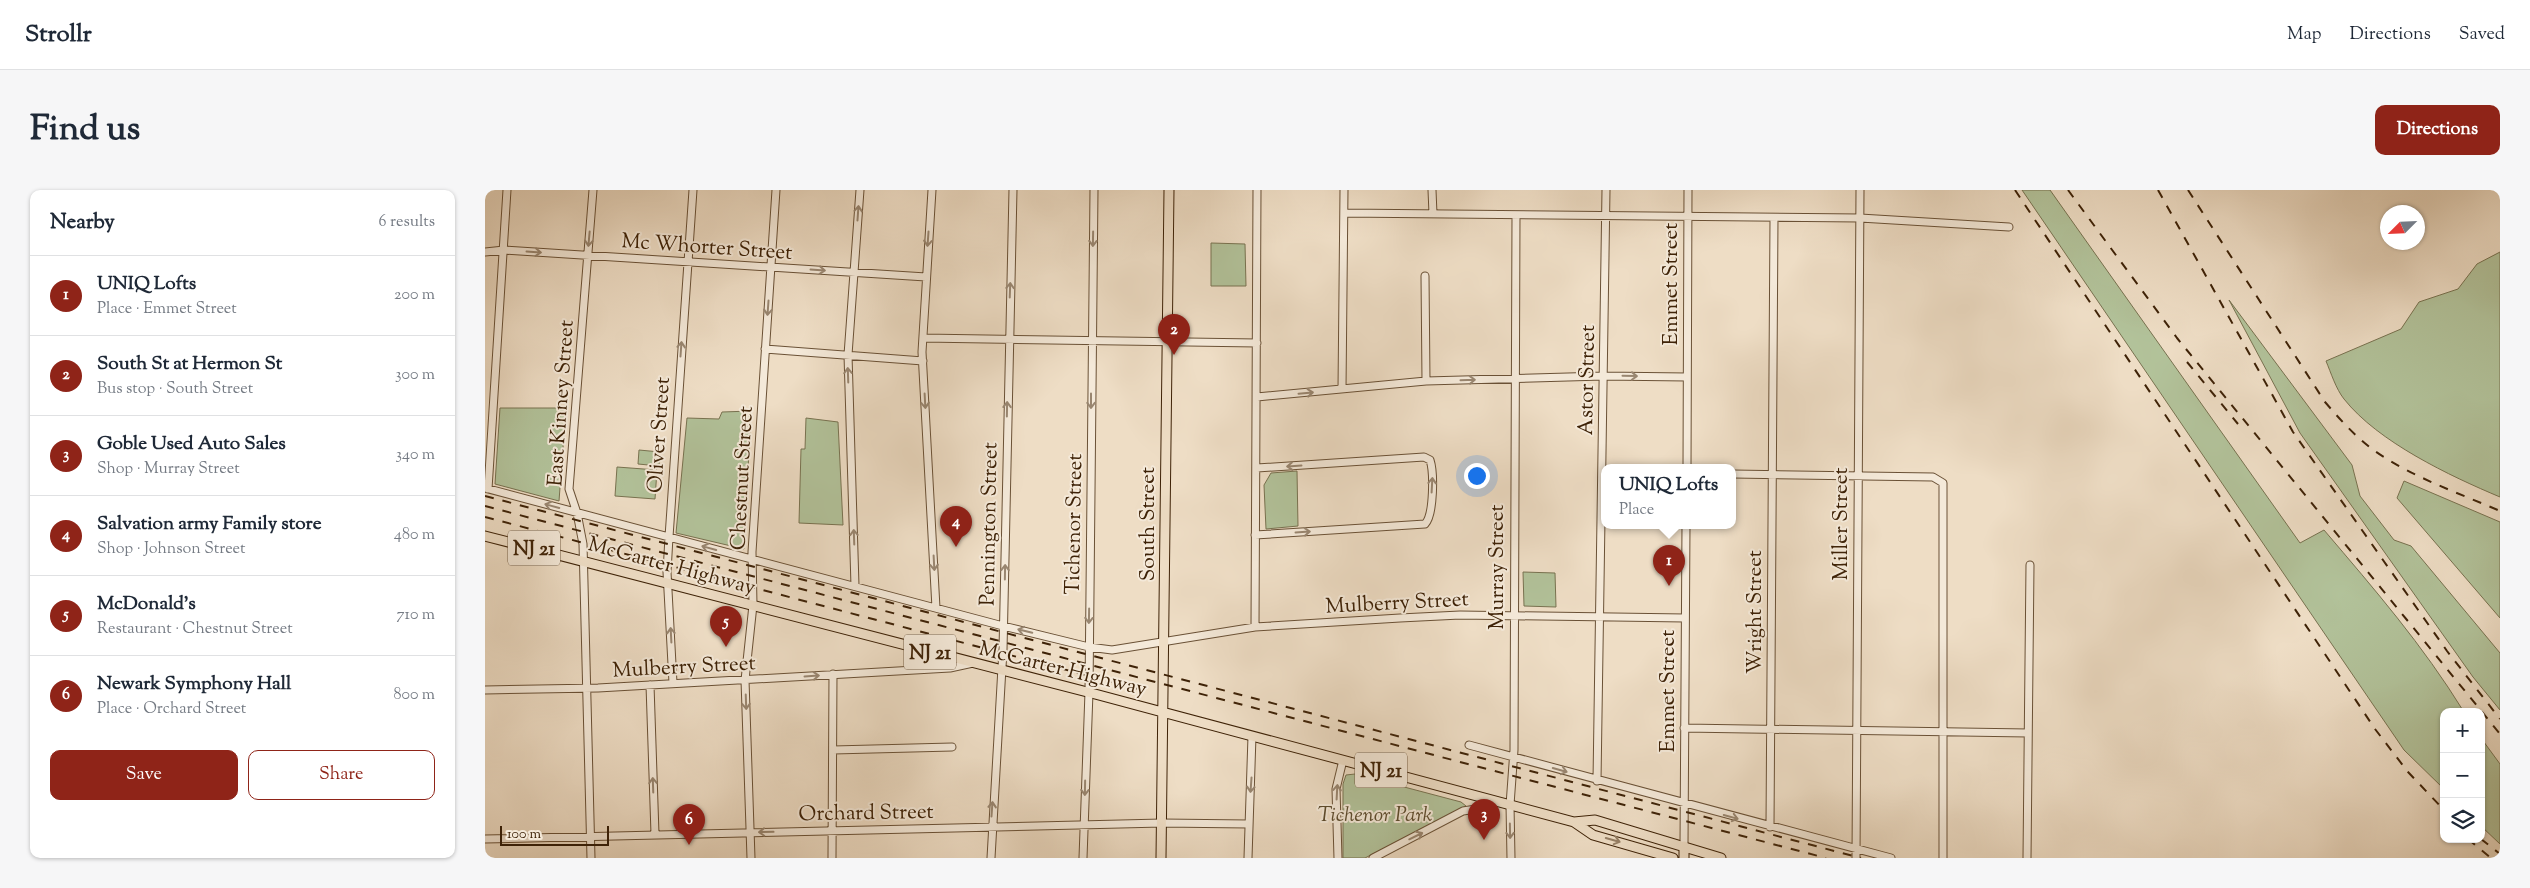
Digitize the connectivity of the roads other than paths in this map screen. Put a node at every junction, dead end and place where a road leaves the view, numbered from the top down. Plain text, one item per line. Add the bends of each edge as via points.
1 (507, 190) edge
2 (593, 190) edge
3 (693, 190) edge
4 (776, 190) edge
5 (860, 190) edge
6 (932, 190) edge
7 (1013, 190) edge
8 (1094, 190) edge
9 (1169, 190) edge
10 (1257, 190) edge
11 (1344, 190) edge
12 (1432, 190) edge
13 (1606, 190) edge
14 (1688, 190) edge
15 (1860, 190) edge
16 (1344, 213) junction
17 (1433, 214) junction
18 (1516, 215) junction
19 (1606, 216) junction
20 (1688, 218) junction
21 (1774, 218) junction
22 (1860, 218) junction
23 (2009, 227) dead end
24 (504, 250) junction
25 (485, 252) edge
26 (588, 255) junction
27 (687, 262) junction
28 (771, 267) junction
29 (854, 273) junction
30 (1425, 276) dead end
31 (926, 277) junction
32 (923, 338) junction
33 (1009, 338) junction
34 (1092, 340) junction
35 (1166, 343) junction
36 (1257, 343) junction
37 (765, 349) junction
38 (848, 355) junction
39 (923, 362) junction
40 (1603, 376) junction
41 (1687, 377) junction
42 (1514, 378) junction
43 (1426, 381) junction
44 (1342, 389) junction
45 (1257, 397) junction
46 (1602, 464) edge
47 (1687, 464) edge
48 (1257, 468) junction
49 (1736, 474) edge
50 (1772, 474) junction
51 (1857, 475) junction
52 (486, 488) edge
53 (1601, 496) edge
54 (577, 513) junction
55 (1686, 529) edge
56 (1255, 535) junction
57 (485, 536) edge
58 (669, 537) junction
59 (583, 560) junction
60 (754, 560) junction
61 (2030, 565) dead end
62 (668, 583) junction
63 (855, 586) junction
64 (753, 605) junction
65 (936, 608) junction
66 (1514, 616) junction
67 (1599, 616) junction
68 (1685, 618) junction
69 (1003, 626) junction
70 (1255, 627) junction
71 (1163, 640) junction
72 (1089, 647) junction
73 (973, 663) junction
74 (1001, 671) junction
75 (833, 674) junction
76 (745, 680) junction
77 (673, 683) junction
78 (650, 685) junction
79 (587, 688) junction
80 (485, 690) edge
81 (1089, 692) junction
82 (1165, 713) junction
83 (1684, 728) junction
84 (1770, 729) junction
85 (1856, 731) junction
86 (1943, 732) junction
87 (2028, 733) junction
88 (1252, 736) junction
89 (1469, 745) dead end
90 (952, 748) dead end
91 (833, 750) junction
92 (1514, 757) junction
93 (1343, 760) junction
94 (1597, 781) junction
95 (1486, 799) junction
96 (1510, 804) junction
97 (1684, 804) junction
98 (1574, 822) junction
99 (1162, 823) junction
100 (1248, 824) junction
101 (1084, 825) junction
102 (991, 827) junction
103 (1770, 827) junction
104 (832, 830) junction
105 (750, 832) junction
106 (655, 834) junction
107 (590, 836) junction
108 (485, 838) edge
109 (1684, 846) junction
110 (1856, 848) junction
111 (591, 858) edge
112 (751, 858) edge
113 (832, 858) edge
114 (991, 858) edge
115 (1083, 858) edge
116 (1161, 858) edge
117 (1248, 858) edge
118 (1338, 858) edge
119 (1373, 858) edge
120 (1511, 858) edge
121 (1673, 858) edge
122 (1684, 858) edge
123 (1721, 858) edge
124 (1856, 858) edge
125 (1891, 858) edge
126 (1943, 858) edge
127 (2027, 858) edge

1 - 24 street
2 -> 26 street, East Kinney Street
3 - 27 street, Oliver Street
4 - 28 street, Chestnut Street
29 -> 5 street
6 -> 31 street
33 -> 7 street, Pennington Street
8 -> 34 street, Tichenor Street
9 - 35 main road, South Street
10 - 36 street
11 - 16 street
12 - 17 street
13 - 19 street, Astor Street
14 - 20 street, Emmet Street
15 - 22 street, Miller Street
16 - 17 street
16 - 44 street
17 - 18 street
18 - 19 street
18 - 42 street, Murray Street
19 - 20 street
19 - 40 street, Astor Street
20 - 21 street
20 - 41 street, Emmet Street
21 - 22 street
21 - 50 street, Wright Street
22 - 23 street
22 - 51 street, Miller Street
24 - 25 street, Mc Whorter Street
24 -> 26 street, Mc Whorter Street
24 - 52 street
26 - 27 street, Mc Whorter Street
26 - 54 street, East Kinney Street via 569,489
27 - 28 street, Mc Whorter Street
58 -> 27 street, Oliver Street
28 -> 29 street, Mc Whorter Street
28 -> 37 street, Chestnut Street
29 - 31 street, Mc Whorter Street
29 - 38 street
30 - 43 street
31 - 32 street
32 - 33 street
32 - 39 street
33 - 34 street
69 -> 33 street, Pennington Street
34 - 35 street
34 -> 72 street, Tichenor Street
35 - 36 street
35 - 71 main road, South Street
36 - 45 street
37 - 38 street
37 - 60 street, Chestnut Street
38 - 39 street
63 -> 38 street
39 -> 65 street
40 -> 41 street
40 - 42 street
40 - 46 street, Astor Street
41 - 47 street, Emmet Street
43 -> 42 street
42 - 66 street, Murray Street
43 - 44 street
45 -> 44 street
45 - 48 street
48 - 56 street
56 -> 48 street via 1425,524 1430,517 1432,469 1425,457
49 - 50 street
50 - 51 street
50 - 84 street, Wright Street
51 - 85 street, Miller Street via 1859,663
51 - 86 street via 1933,477 1944,487
54 -> 52 street, Mulberry Street
53 - 67 street, Astor Street
54 - 58 street, Mulberry Street
54 - 59 street, East Kinney Street
55 - 68 street, Emmet Street
56 - 70 street
57 - 59 main road, McCarter Highway / NJ 21
60 -> 58 street, Mulberry Street
58 - 62 street, Oliver Street
59 - 62 main road, McCarter Highway / NJ 21
59 - 79 street, East Kinney Street
60 - 63 street, Mulberry Street
60 - 64 street, Chestnut Street
61 - 87 street
62 - 64 main road, McCarter Highway / NJ 21
77 -> 62 street, Oliver Street
63 - 65 street, Mulberry Street
64 - 73 main road, McCarter Highway / NJ 21
64 - 76 street, Chestnut Street
65 - 69 street, Mulberry Street
66 - 67 street, Mulberry Street
66 - 70 street, Mulberry Street via 1419,617
66 - 92 street, Murray Street
67 - 68 street, Mulberry Street
67 - 94 street, Astor Street
68 - 83 street, Emmet Street
72 -> 69 street, Mulberry Street
69 - 74 street, Pennington Street
70 - 71 street, Mulberry Street
71 - 72 street, Mulberry Street via 1112,650
71 - 82 main road, South Street
72 - 81 street, Tichenor Street
73 - 74 main road, McCarter Highway / NJ 21
73 - 75 street, Mulberry Street via 949,668
74 - 81 main road, McCarter Highway / NJ 21
102 -> 74 street, Pennington Street
76 -> 75 street, Mulberry Street
75 - 91 street
76 - 77 street, Mulberry Street
76 -> 105 street, Chestnut Street
77 - 78 street, Mulberry Street
78 - 79 street, Mulberry Street
106 -> 78 street
79 - 80 street, Mulberry Street
79 - 107 street, East Kinney Street
81 - 82 main road, McCarter Highway / NJ 21
81 -> 101 street, Tichenor Street
82 - 88 main road, McCarter Highway / NJ 21
82 - 99 main road, South Street
83 - 84 street
83 - 97 street, Emmet Street
84 - 85 street
84 - 103 street, Wright Street
85 - 86 street
85 - 110 street, Miller Street
86 - 87 street
86 - 126 street
87 - 127 street
88 - 93 main road, McCarter Highway / NJ 21
88 -> 100 street
89 - 92 street
90 - 91 street
91 - 104 street
92 -> 94 street
92 - 96 street, Murray Street
93 - 95 main road, McCarter Highway / NJ 21
118 -> 93 street via 1337,789
94 - 97 street
95 - 96 main road, McCarter Highway / NJ 21
119 -> 95 street via 1463,811 1476,809
96 - 98 main road, McCarter Highway / NJ 21
96 -> 120 street, Murray Street
97 -> 103 street
97 - 109 street, Emmet Street
98 - 109 main road, McCarter Highway / NJ 21 via 1595,820
98 -> 121 main road, McCarter Highway / NJ 21 via 1593,835
99 - 100 street, Orchard Street
99 - 101 street, Orchard Street
99 - 116 main road, South Street
100 - 117 street
101 - 102 street, Orchard Street
101 - 115 street, Tichenor Street
102 - 104 street, Orchard Street
102 - 114 street, Pennington Street
103 - 110 street
104 -> 105 street, Orchard Street
104 - 113 street
105 - 106 street, Orchard Street
105 - 112 street, Chestnut Street
106 - 107 street, Orchard Street
107 - 108 street, Orchard Street
107 - 111 street, East Kinney Street
109 - 122 main road, Emmet Street
109 - 123 main road, McCarter Highway / NJ 21
110 - 124 street, Miller Street
110 - 125 street

